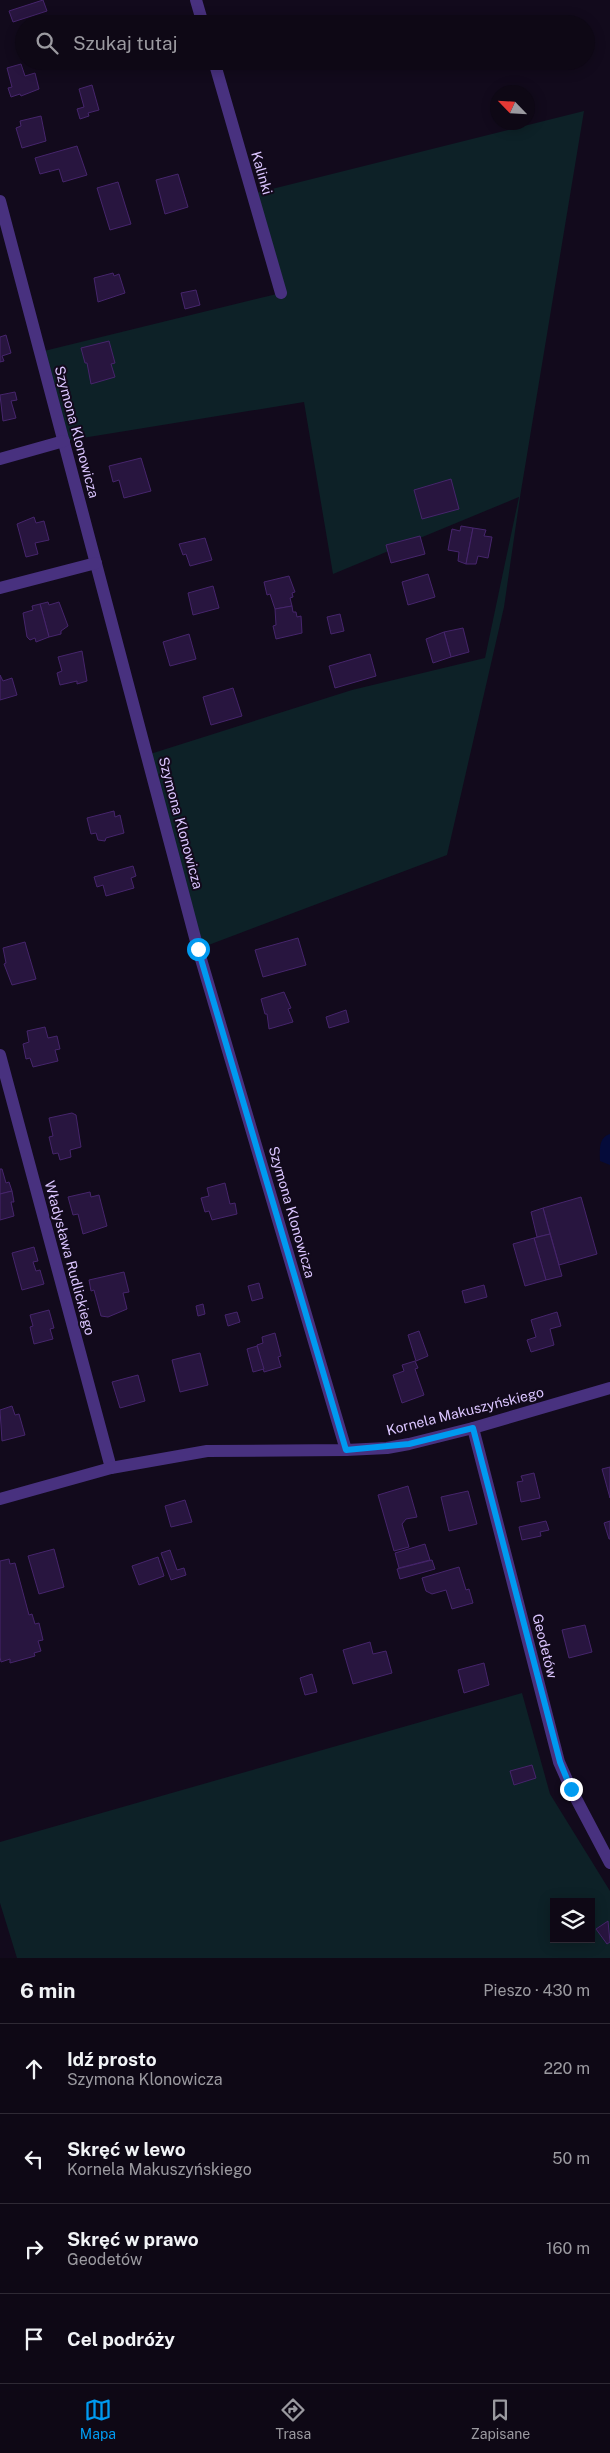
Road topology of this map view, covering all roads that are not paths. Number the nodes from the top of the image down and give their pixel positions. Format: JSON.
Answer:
{"nodes":[{"id":1,"x":196,"y":0,"type":"edge"},
{"id":2,"x":200,"y":15,"type":"edge"},
{"id":3,"x":217,"y":70,"type":"edge"},
{"id":4,"x":0,"y":200,"type":"edge"},
{"id":5,"x":281,"y":293,"type":"dead end"},
{"id":6,"x":64,"y":441,"type":"junction"},
{"id":7,"x":0,"y":459,"type":"edge"},
{"id":8,"x":96,"y":562,"type":"junction"},
{"id":9,"x":0,"y":588,"type":"edge"},
{"id":10,"x":0,"y":1055,"type":"edge"},
{"id":11,"x":610,"y":1388,"type":"edge"},
{"id":12,"x":473,"y":1428,"type":"junction"},
{"id":13,"x":346,"y":1450,"type":"junction"},
{"id":14,"x":111,"y":1468,"type":"junction"},
{"id":15,"x":0,"y":1499,"type":"edge"},
{"id":16,"x":610,"y":1863,"type":"edge"}],
"edges":[{"from":1,"to":2,"type":"street"},
{"from":3,"to":5,"type":"street","name":"Kalinki"},
{"from":4,"to":6,"type":"street","name":"Szymona Klonowicza"},
{"from":6,"to":7,"type":"street"},
{"from":6,"to":8,"type":"street","name":"Szymona Klonowicza"},
{"from":8,"to":9,"type":"street"},
{"from":8,"to":13,"type":"street","name":"Szymona Klonowicza"},
{"from":10,"to":14,"type":"street","name":"Władysława Rudlickiego"},
{"from":11,"to":12,"type":"street","name":"Kornela Makuszyńskiego"},
{"from":12,"to":13,"type":"street","name":"Kornela Makuszyńskiego"},
{"from":12,"to":16,"type":"street","name":"Geodetów"},
{"from":13,"to":14,"type":"street","name":"Kornela Makuszyńskiego"},
{"from":14,"to":15,"type":"street","name":"Kornela Makuszyńskiego"}]}
